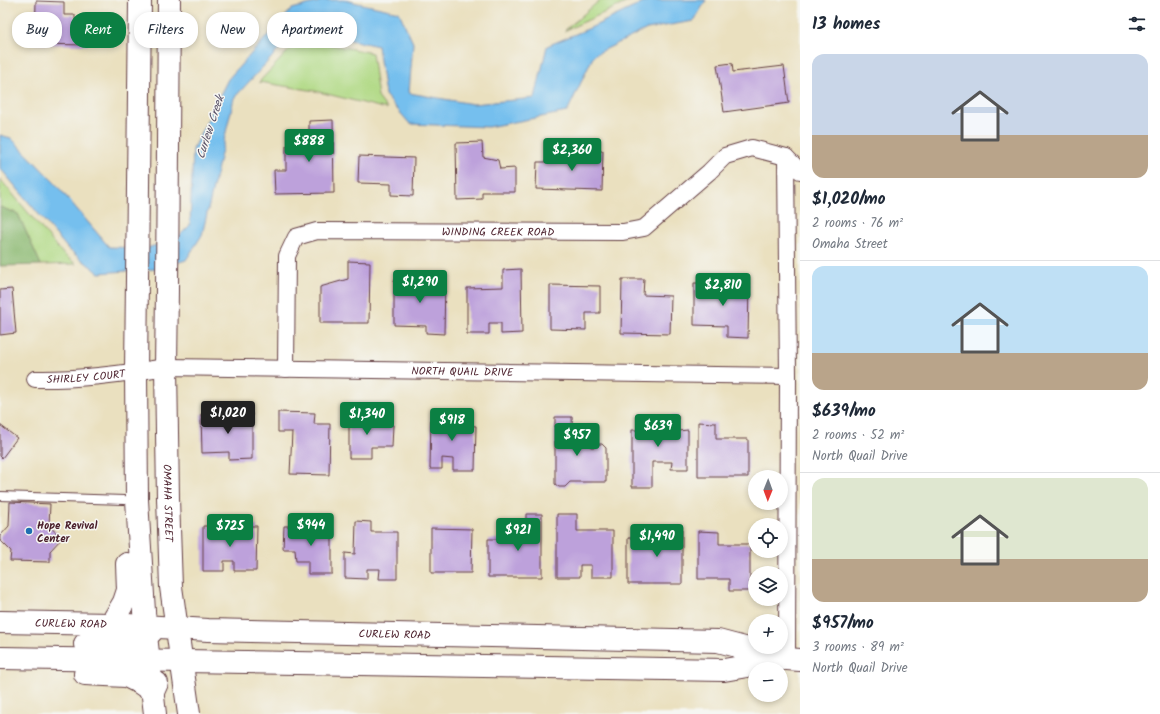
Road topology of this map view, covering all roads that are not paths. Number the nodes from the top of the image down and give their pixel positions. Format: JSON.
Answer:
{"nodes":[{"id":1,"x":140,"y":0,"type":"edge"},
{"id":2,"x":169,"y":0,"type":"edge"},
{"id":3,"x":786,"y":157,"type":"junction"},
{"id":4,"x":800,"y":171,"type":"edge"},
{"id":5,"x":166,"y":368,"type":"junction"},
{"id":6,"x":286,"y":369,"type":"junction"},
{"id":7,"x":136,"y":372,"type":"junction"},
{"id":8,"x":788,"y":376,"type":"junction"},
{"id":9,"x":35,"y":379,"type":"dead end"},
{"id":10,"x":137,"y":427,"type":"junction"},
{"id":11,"x":0,"y":496,"type":"edge"},
{"id":12,"x":124,"y":500,"type":"junction"},
{"id":13,"x":0,"y":622,"type":"edge"},
{"id":14,"x":111,"y":624,"type":"junction"},
{"id":15,"x":0,"y":643,"type":"edge"},
{"id":16,"x":166,"y":644,"type":"junction"},
{"id":17,"x":0,"y":658,"type":"edge"},
{"id":18,"x":793,"y":659,"type":"edge"},
{"id":19,"x":0,"y":673,"type":"edge"},
{"id":20,"x":153,"y":692,"type":"junction"},
{"id":21,"x":155,"y":714,"type":"edge"},
{"id":22,"x":174,"y":714,"type":"edge"},
{"id":23,"x":189,"y":714,"type":"edge"}],
"edges":[{"from":1,"to":7,"type":"main road","name":"OMAHA STREET"},
{"from":2,"to":5,"type":"main road","name":"OMAHA STREET"},
{"from":3,"to":4,"type":"street"},
{"from":3,"to":6,"type":"street","name":"WINDING CREEK ROAD"},
{"from":3,"to":8,"type":"street"},
{"from":5,"to":6,"type":"street","name":"NORTH QUAIL DRIVE"},
{"from":5,"to":7,"type":"street","name":"NORTH QUAIL DRIVE"},
{"from":5,"to":16,"type":"main road","name":"OMAHA STREET"},
{"from":6,"to":8,"type":"street","name":"NORTH QUAIL DRIVE"},
{"from":7,"to":9,"type":"street","name":"SHIRLEY COURT"},
{"from":7,"to":10,"type":"main road","name":"OMAHA STREET"},
{"from":8,"to":18,"type":"street"},
{"from":10,"to":12,"type":"main road"},
{"from":10,"to":16,"type":"main road","name":"OMAHA STREET"},
{"from":11,"to":12,"type":"lane"},
{"from":12,"to":14,"type":"main road"},
{"from":13,"to":14,"type":"main road","name":"CURLEW ROAD"},
{"from":14,"to":16,"type":"main road","name":"CURLEW ROAD"},
{"from":15,"to":16,"type":"main road"},
{"from":16,"to":17,"type":"main road","name":"CURLEW ROAD"},
{"from":16,"to":18,"type":"main road","name":"CURLEW ROAD"},
{"from":16,"to":18,"type":"main road","name":"CURLEW ROAD"},
{"from":16,"to":20,"type":"main road","name":"OMAHA STREET"},
{"from":16,"to":22,"type":"main road"},
{"from":16,"to":23,"type":"main road","name":"OMAHA STREET"},
{"from":19,"to":20,"type":"main road"},
{"from":20,"to":21,"type":"main road","name":"OMAHA STREET"}]}
